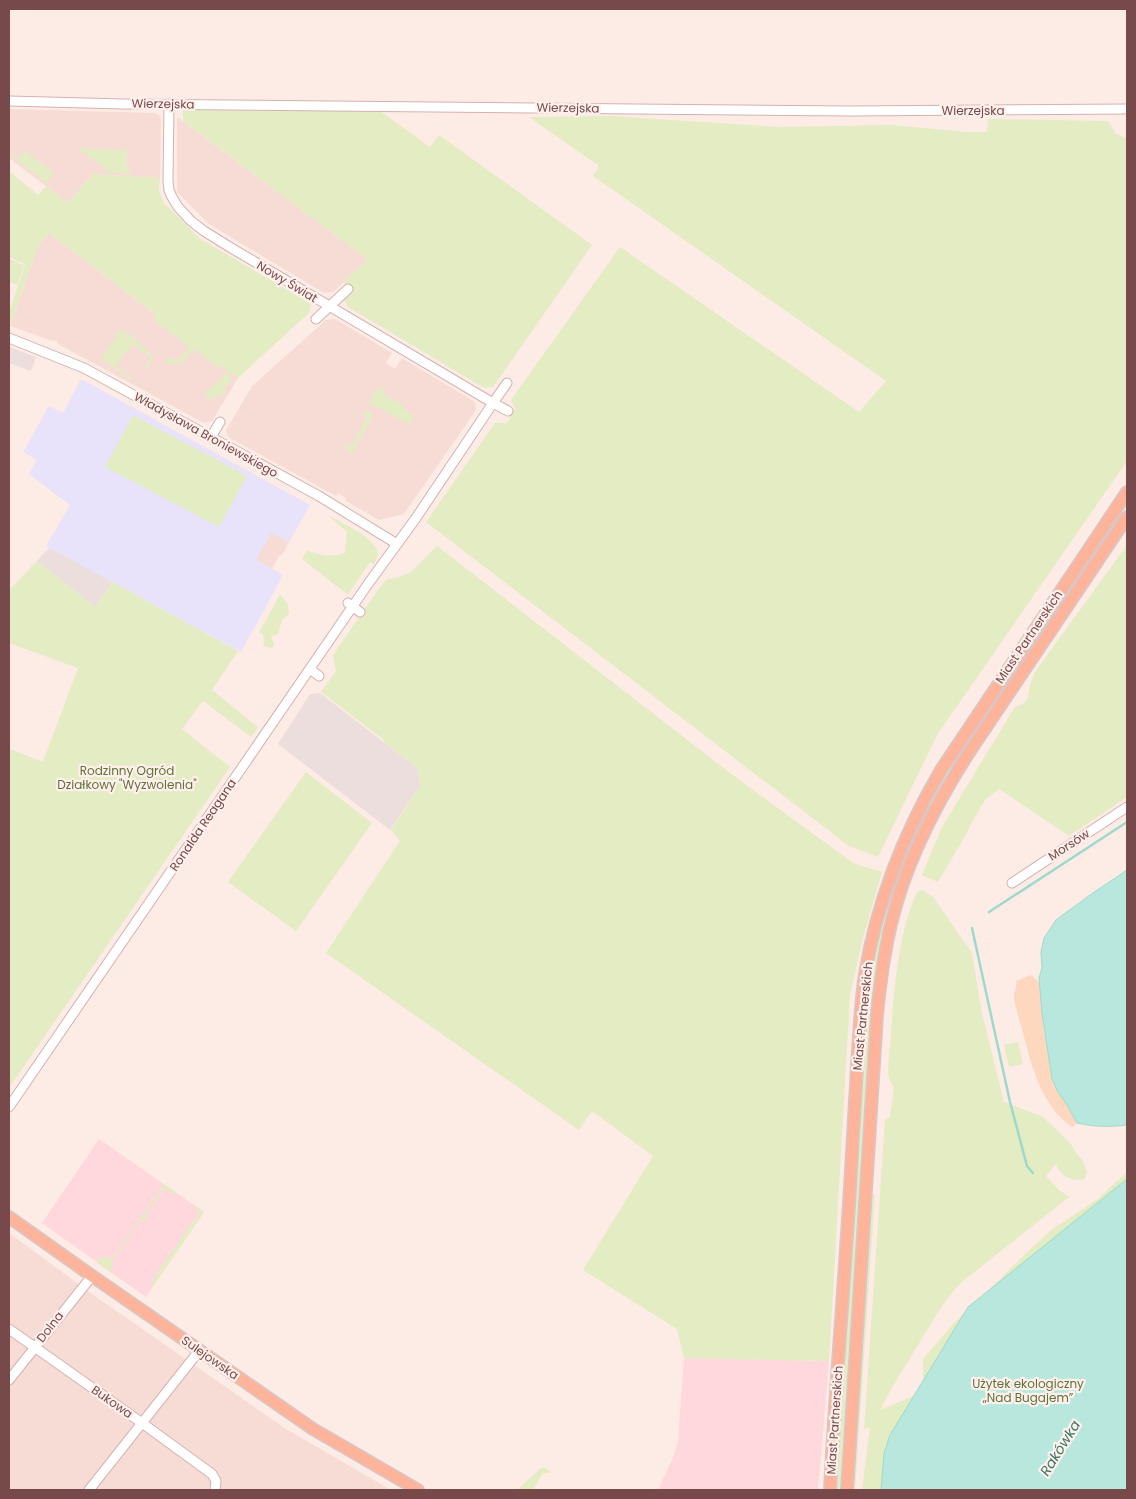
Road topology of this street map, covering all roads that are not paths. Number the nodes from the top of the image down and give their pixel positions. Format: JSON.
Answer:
{"nodes":[{"id":1,"x":9,"y":101,"type":"edge"},
{"id":2,"x":169,"y":104,"type":"junction"},
{"id":3,"x":1127,"y":109,"type":"edge"},
{"id":4,"x":348,"y":289,"type":"dead end"},
{"id":5,"x":329,"y":307,"type":"junction"},
{"id":6,"x":316,"y":319,"type":"dead end"},
{"id":7,"x":9,"y":338,"type":"edge"},
{"id":8,"x":507,"y":383,"type":"dead end"},
{"id":9,"x":494,"y":403,"type":"junction"},
{"id":10,"x":508,"y":411,"type":"dead end"},
{"id":11,"x":220,"y":422,"type":"dead end"},
{"id":12,"x":211,"y":437,"type":"junction"},
{"id":13,"x":1127,"y":492,"type":"edge"},
{"id":14,"x":1127,"y":517,"type":"edge"},
{"id":15,"x":397,"y":544,"type":"junction"},
{"id":16,"x":310,"y":669,"type":"junction"},
{"id":17,"x":319,"y":676,"type":"dead end"},
{"id":18,"x":1127,"y":807,"type":"edge"},
{"id":19,"x":1012,"y":883,"type":"dead end"},
{"id":20,"x":9,"y":1107,"type":"edge"},
{"id":21,"x":9,"y":1217,"type":"edge"},
{"id":22,"x":92,"y":1276,"type":"junction"},
{"id":23,"x":9,"y":1329,"type":"edge"},
{"id":24,"x":34,"y":1348,"type":"junction"},
{"id":25,"x":199,"y":1350,"type":"junction"},
{"id":26,"x":9,"y":1380,"type":"edge"},
{"id":27,"x":142,"y":1423,"type":"junction"},
{"id":28,"x":89,"y":1490,"type":"edge"},
{"id":29,"x":216,"y":1490,"type":"edge"},
{"id":30,"x":418,"y":1490,"type":"edge"},
{"id":31,"x":830,"y":1490,"type":"edge"},
{"id":32,"x":847,"y":1490,"type":"edge"}],
"edges":[{"from":1,"to":2,"type":"street","name":"Wierzejska"},
{"from":2,"to":3,"type":"street","name":"Wierzejska"},
{"from":2,"to":5,"type":"street","name":"Nowy Świat"},
{"from":4,"to":5,"type":"street"},
{"from":5,"to":6,"type":"street"},
{"from":5,"to":9,"type":"street","name":"Nowy Świat"},
{"from":7,"to":12,"type":"street","name":"Władysława Broniewskiego"},
{"from":8,"to":9,"type":"street"},
{"from":9,"to":10,"type":"street","name":"Nowy Świat"},
{"from":9,"to":15,"type":"street"},
{"from":11,"to":12,"type":"street"},
{"from":12,"to":15,"type":"street","name":"Władysława Broniewskiego"},
{"from":13,"to":31,"type":"main road","name":"Miast Partnerskich"},
{"from":14,"to":32,"type":"main road","name":"Miast Partnerskich"},
{"from":15,"to":16,"type":"street","name":"Ronalda Reagana"},
{"from":16,"to":17,"type":"street"},
{"from":16,"to":20,"type":"street","name":"Ronalda Reagana"},
{"from":18,"to":19,"type":"street","name":"Morsów"},
{"from":21,"to":22,"type":"main road","name":"Sulejowska"},
{"from":22,"to":24,"type":"street","name":"Dolna"},
{"from":22,"to":25,"type":"main road","name":"Sulejowska"},
{"from":23,"to":24,"type":"street","name":"Bukowa"},
{"from":24,"to":26,"type":"street","name":"Dolna"},
{"from":24,"to":27,"type":"street","name":"Bukowa"},
{"from":25,"to":27,"type":"street"},
{"from":25,"to":30,"type":"main road","name":"Sulejowska"},
{"from":27,"to":28,"type":"street"},
{"from":27,"to":29,"type":"street","name":"Bukowa"}]}
